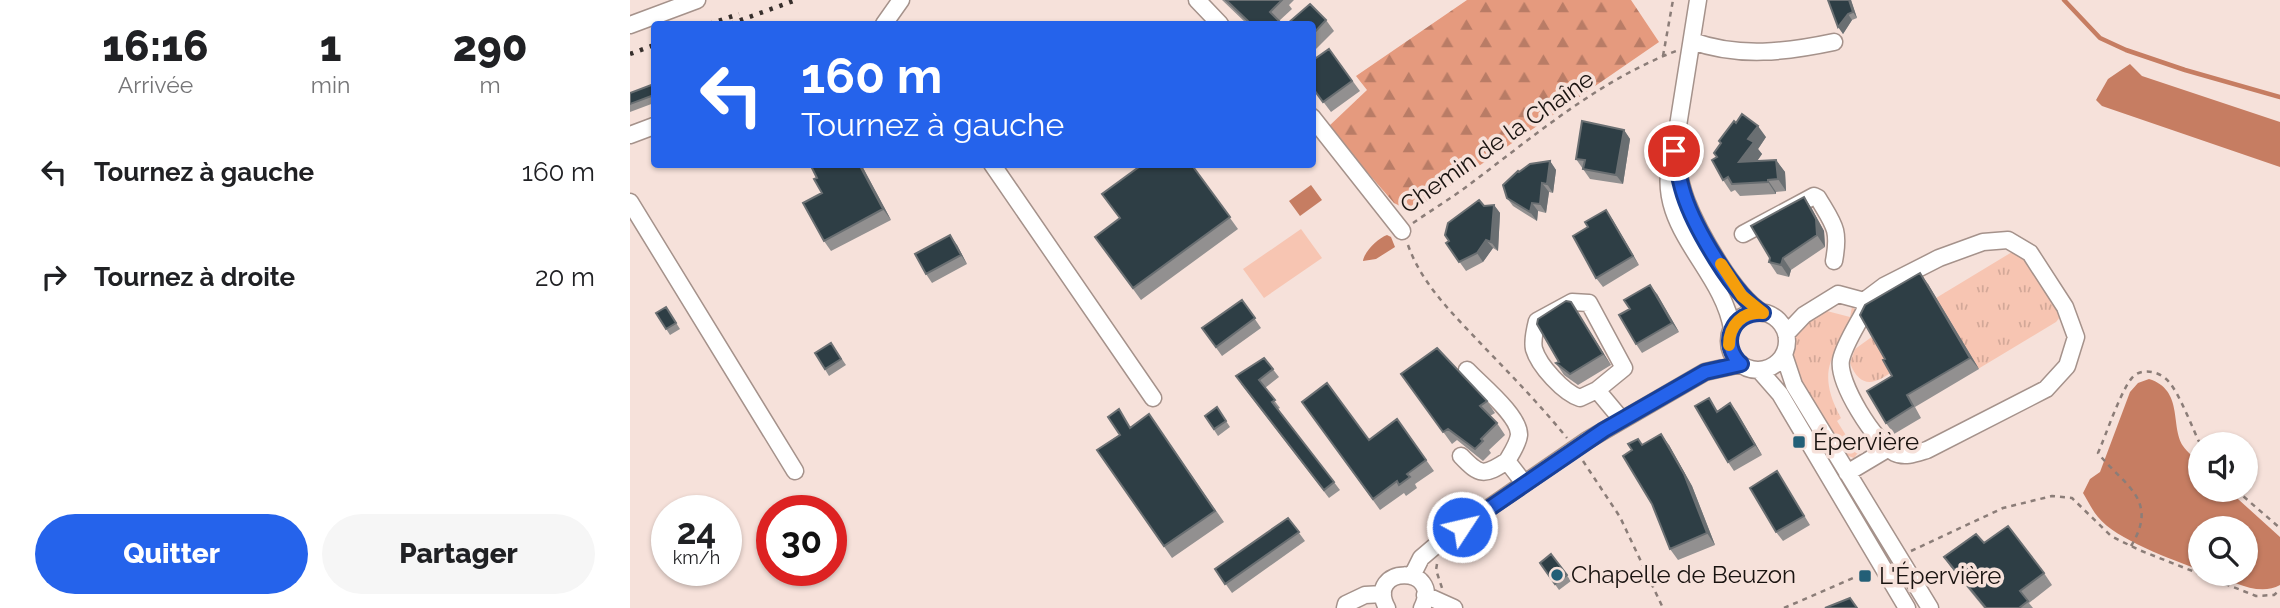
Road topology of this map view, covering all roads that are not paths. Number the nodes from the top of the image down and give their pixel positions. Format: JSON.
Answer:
{"nodes":[{"id":1,"x":697,"y":0,"type":"edge"},
{"id":2,"x":1197,"y":0,"type":"edge"},
{"id":3,"x":1698,"y":0,"type":"edge"},
{"id":4,"x":1217,"y":21,"type":"edge"},
{"id":5,"x":630,"y":25,"type":"edge"},
{"id":6,"x":1834,"y":42,"type":"dead end"},
{"id":7,"x":1691,"y":45,"type":"junction"},
{"id":8,"x":1316,"y":122,"type":"edge"},
{"id":9,"x":651,"y":127,"type":"edge"},
{"id":10,"x":630,"y":135,"type":"edge"},
{"id":11,"x":1674,"y":151,"type":"junction"},
{"id":12,"x":995,"y":168,"type":"edge"},
{"id":13,"x":630,"y":201,"type":"edge"},
{"id":14,"x":1402,"y":231,"type":"road end"},
{"id":15,"x":1743,"y":234,"type":"dead end"},
{"id":16,"x":1834,"y":261,"type":"dead end"},
{"id":17,"x":1864,"y":301,"type":"junction"},
{"id":18,"x":1769,"y":315,"type":"junction"},
{"id":19,"x":1804,"y":315,"type":"junction"},
{"id":20,"x":1786,"y":334,"type":"junction"},
{"id":21,"x":1730,"y":336,"type":"junction"},
{"id":22,"x":1784,"y":355,"type":"junction"},
{"id":23,"x":1741,"y":364,"type":"junction"},
{"id":24,"x":1466,"y":370,"type":"dead end"},
{"id":25,"x":1759,"y":370,"type":"junction"},
{"id":26,"x":1705,"y":372,"type":"junction"},
{"id":27,"x":1597,"y":390,"type":"junction"},
{"id":28,"x":1153,"y":398,"type":"dead end"},
{"id":29,"x":1622,"y":420,"type":"junction"},
{"id":30,"x":1889,"y":448,"type":"junction"},
{"id":31,"x":1461,"y":456,"type":"dead end"},
{"id":32,"x":1507,"y":461,"type":"junction"},
{"id":33,"x":795,"y":471,"type":"dead end"},
{"id":34,"x":1847,"y":473,"type":"junction"},
{"id":35,"x":1524,"y":483,"type":"junction"},
{"id":36,"x":1412,"y":576,"type":"junction"},
{"id":37,"x":1385,"y":601,"type":"edge"},
{"id":38,"x":1424,"y":601,"type":"edge"},
{"id":39,"x":1448,"y":605,"type":"edge"},
{"id":40,"x":1345,"y":608,"type":"edge"},
{"id":41,"x":1907,"y":608,"type":"edge"},
{"id":42,"x":1930,"y":608,"type":"edge"}],
"edges":[{"from":1,"to":5,"type":"street"},
{"from":2,"to":4,"type":"street"},
{"from":3,"to":7,"type":"street"},
{"from":6,"to":7,"type":"street"},
{"from":7,"to":11,"type":"street"},
{"from":8,"to":14,"type":"street"},
{"from":9,"to":10,"type":"street"},
{"from":11,"to":18,"type":"street"},
{"from":11,"to":21,"type":"street"},
{"from":12,"to":28,"type":"street"},
{"from":13,"to":33,"type":"street"},
{"from":15,"to":16,"type":"street"},
{"from":17,"to":19,"type":"street"},
{"from":17,"to":30,"type":"street"},
{"from":17,"to":30,"type":"street"},
{"from":18,"to":19,"type":"street"},
{"from":18,"to":20,"type":"street"},
{"from":18,"to":21,"type":"street"},
{"from":19,"to":20,"type":"street"},
{"from":20,"to":22,"type":"street"},
{"from":21,"to":23,"type":"street"},
{"from":21,"to":26,"type":"street"},
{"from":22,"to":25,"type":"street"},
{"from":22,"to":34,"type":"street"},
{"from":23,"to":25,"type":"street"},
{"from":23,"to":26,"type":"street"},
{"from":24,"to":32,"type":"street"},
{"from":25,"to":41,"type":"street"},
{"from":26,"to":29,"type":"street"},
{"from":27,"to":27,"type":"street"},
{"from":27,"to":29,"type":"street"},
{"from":29,"to":35,"type":"street"},
{"from":30,"to":34,"type":"street"},
{"from":31,"to":32,"type":"street"},
{"from":32,"to":35,"type":"street"},
{"from":34,"to":42,"type":"street"},
{"from":35,"to":36,"type":"street"},
{"from":36,"to":37,"type":"street"},
{"from":36,"to":38,"type":"street"},
{"from":37,"to":40,"type":"street"},
{"from":38,"to":39,"type":"street"}]}
